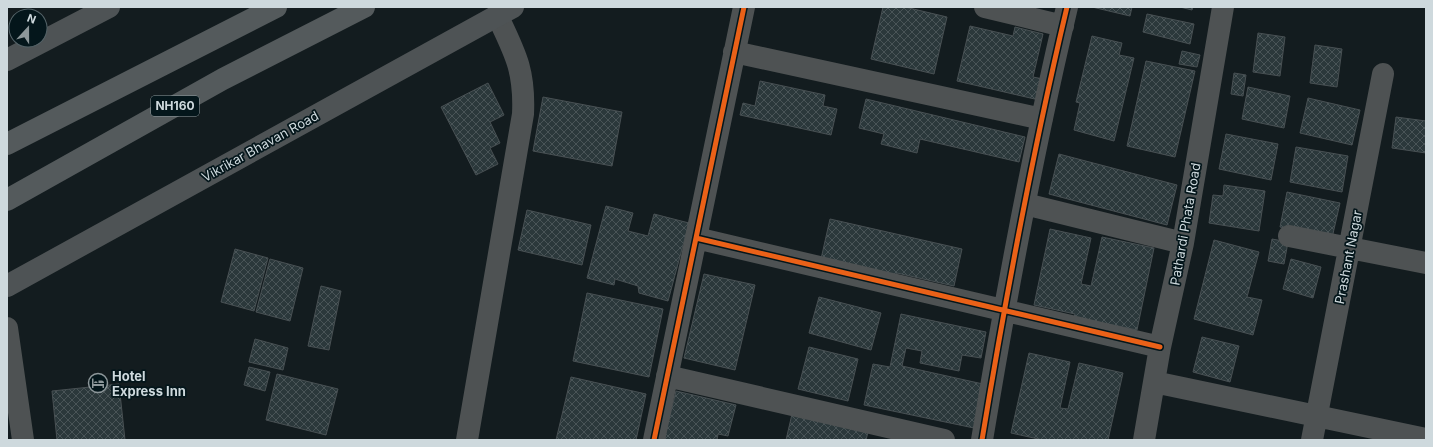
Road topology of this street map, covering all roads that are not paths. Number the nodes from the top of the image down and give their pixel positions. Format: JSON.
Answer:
{"nodes":[{"id":1,"x":109,"y":7,"type":"edge"},
{"id":2,"x":276,"y":7,"type":"edge"},
{"id":3,"x":364,"y":7,"type":"edge"},
{"id":4,"x":744,"y":7,"type":"edge"},
{"id":5,"x":986,"y":7,"type":"edge"},
{"id":6,"x":1222,"y":7,"type":"edge"},
{"id":7,"x":505,"y":11,"type":"edge"},
{"id":8,"x":1065,"y":16,"type":"edge"},
{"id":9,"x":734,"y":52,"type":"junction"},
{"id":10,"x":7,"y":60,"type":"edge"},
{"id":11,"x":1383,"y":74,"type":"dead end"},
{"id":12,"x":1042,"y":120,"type":"junction"},
{"id":13,"x":7,"y":144,"type":"edge"},
{"id":14,"x":7,"y":200,"type":"edge"},
{"id":15,"x":1025,"y":204,"type":"junction"},
{"id":16,"x":1289,"y":236,"type":"dead end"},
{"id":17,"x":696,"y":238,"type":"junction"},
{"id":18,"x":1183,"y":243,"type":"junction"},
{"id":19,"x":1350,"y":248,"type":"junction"},
{"id":20,"x":1426,"y":263,"type":"edge"},
{"id":21,"x":7,"y":286,"type":"edge"},
{"id":22,"x":1004,"y":310,"type":"junction"},
{"id":23,"x":7,"y":328,"type":"edge"},
{"id":24,"x":1160,"y":347,"type":"junction"},
{"id":25,"x":667,"y":376,"type":"junction"},
{"id":26,"x":1154,"y":382,"type":"junction"},
{"id":27,"x":1317,"y":416,"type":"junction"},
{"id":28,"x":1426,"y":439,"type":"edge"},
{"id":29,"x":23,"y":440,"type":"edge"},
{"id":30,"x":467,"y":440,"type":"edge"},
{"id":31,"x":654,"y":440,"type":"edge"},
{"id":32,"x":944,"y":440,"type":"edge"},
{"id":33,"x":982,"y":440,"type":"edge"},
{"id":34,"x":1144,"y":440,"type":"edge"},
{"id":35,"x":1312,"y":440,"type":"edge"}],
"edges":[{"from":1,"to":10,"type":"main road"},
{"from":2,"to":13,"type":"highway"},
{"from":3,"to":14,"type":"highway","number":"NH160"},
{"from":4,"to":9,"type":"street"},
{"from":5,"to":8,"type":"street"},
{"from":6,"to":18,"type":"street","name":"Pathardi Phata Road"},
{"from":7,"to":21,"type":"main road","name":"Vikrikar Bhavan Road"},
{"from":7,"to":30,"type":"street"},
{"from":8,"to":12,"type":"street"},
{"from":9,"to":12,"type":"street"},
{"from":9,"to":17,"type":"street"},
{"from":11,"to":19,"type":"street","name":"Prashant Nagar"},
{"from":12,"to":15,"type":"street"},
{"from":15,"to":18,"type":"street"},
{"from":15,"to":22,"type":"street"},
{"from":16,"to":19,"type":"street"},
{"from":17,"to":22,"type":"street"},
{"from":17,"to":25,"type":"street"},
{"from":18,"to":24,"type":"street","name":"Pathardi Phata Road"},
{"from":19,"to":20,"type":"street"},
{"from":19,"to":27,"type":"street","name":"Prashant Nagar"},
{"from":22,"to":24,"type":"street"},
{"from":22,"to":33,"type":"street"},
{"from":23,"to":29,"type":"street"},
{"from":24,"to":26,"type":"street","name":"Pathardi Phata Road"},
{"from":25,"to":31,"type":"street"},
{"from":25,"to":32,"type":"street"},
{"from":26,"to":27,"type":"street"},
{"from":26,"to":34,"type":"street","name":"Pathardi Phata Road"},
{"from":27,"to":28,"type":"street"},
{"from":27,"to":35,"type":"street","name":"Prashant Nagar"}]}
